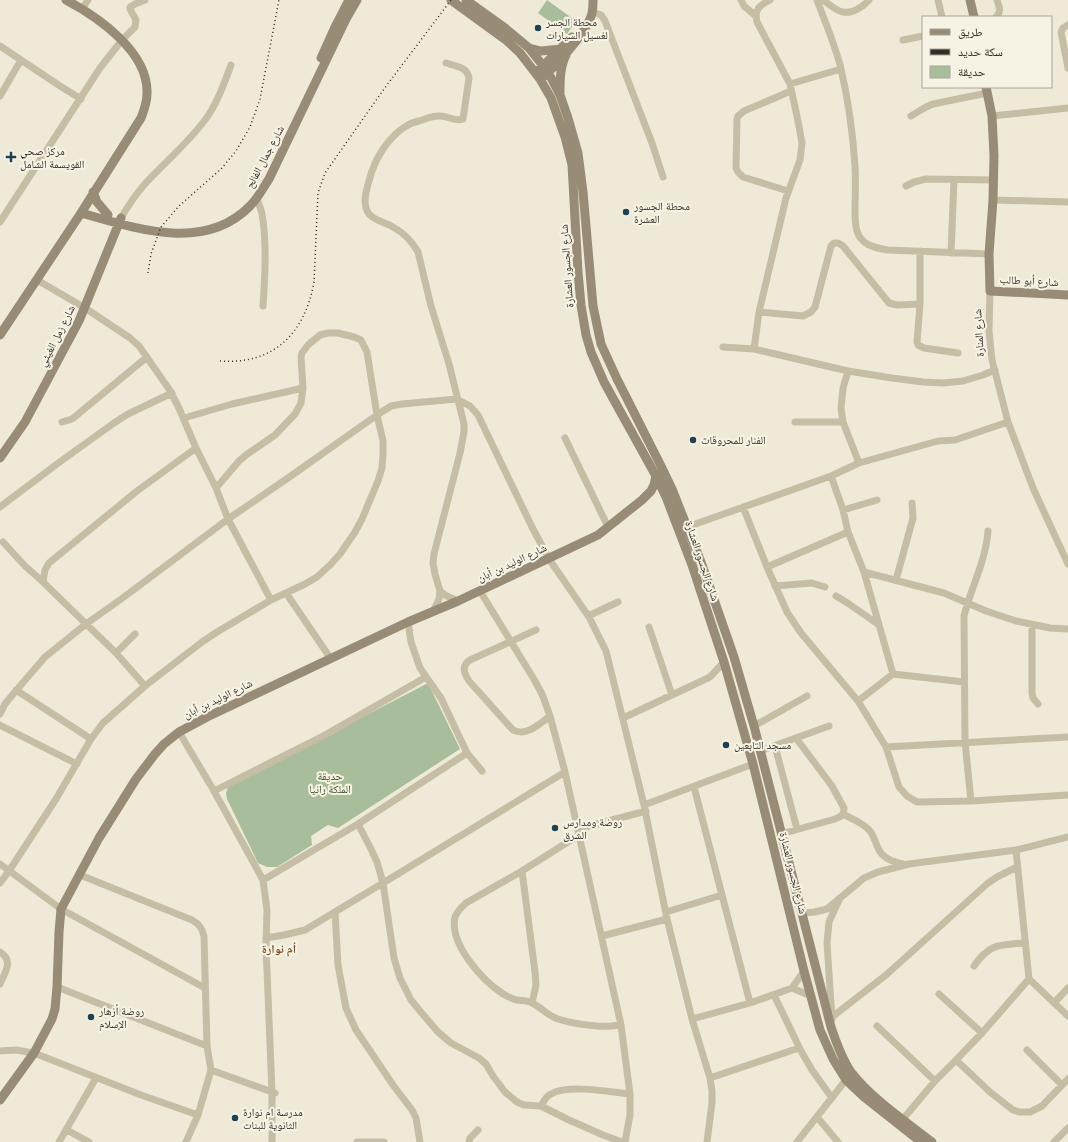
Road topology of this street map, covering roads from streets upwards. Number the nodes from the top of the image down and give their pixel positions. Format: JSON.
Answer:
{"nodes":[{"id":1,"x":66,"y":0,"type":"edge"},
{"id":2,"x":88,"y":0,"type":"edge"},
{"id":3,"x":145,"y":0,"type":"edge"},
{"id":4,"x":349,"y":0,"type":"edge"},
{"id":5,"x":357,"y":0,"type":"edge"},
{"id":6,"x":451,"y":0,"type":"edge"},
{"id":7,"x":466,"y":0,"type":"edge"},
{"id":8,"x":592,"y":0,"type":"edge"},
{"id":9,"x":741,"y":0,"type":"edge"},
{"id":10,"x":770,"y":0,"type":"edge"},
{"id":11,"x":817,"y":0,"type":"edge"},
{"id":12,"x":823,"y":0,"type":"edge"},
{"id":13,"x":869,"y":0,"type":"edge"},
{"id":14,"x":938,"y":0,"type":"edge"},
{"id":15,"x":970,"y":0,"type":"edge"},
{"id":16,"x":997,"y":0,"type":"edge"},
{"id":17,"x":82,"y":9,"type":"junction"},
{"id":18,"x":593,"y":12,"type":"junction"},
{"id":19,"x":756,"y":16,"type":"junction"},
{"id":20,"x":942,"y":16,"type":"edge"},
{"id":21,"x":974,"y":16,"type":"edge"},
{"id":22,"x":997,"y":16,"type":"edge"},
{"id":23,"x":1068,"y":25,"type":"edge"},
{"id":24,"x":922,"y":36,"type":"edge"},
{"id":25,"x":122,"y":40,"type":"junction"},
{"id":26,"x":902,"y":40,"type":"dead end"},
{"id":27,"x":0,"y":46,"type":"edge"},
{"id":28,"x":528,"y":48,"type":"junction"},
{"id":29,"x":565,"y":50,"type":"junction"},
{"id":30,"x":21,"y":60,"type":"junction"},
{"id":31,"x":446,"y":63,"type":"dead end"},
{"id":32,"x":231,"y":65,"type":"dead end"},
{"id":33,"x":1068,"y":68,"type":"edge"},
{"id":34,"x":546,"y":69,"type":"junction"},
{"id":35,"x":841,"y":69,"type":"junction"},
{"id":36,"x":537,"y":76,"type":"junction"},
{"id":37,"x":790,"y":87,"type":"junction"},
{"id":38,"x":987,"y":90,"type":"edge"},
{"id":39,"x":560,"y":95,"type":"junction"},
{"id":40,"x":0,"y":96,"type":"edge"},
{"id":41,"x":81,"y":99,"type":"junction"},
{"id":42,"x":1068,"y":108,"type":"edge"},
{"id":43,"x":911,"y":116,"type":"dead end"},
{"id":44,"x":992,"y":116,"type":"junction"},
{"id":45,"x":663,"y":177,"type":"dead end"},
{"id":46,"x":954,"y":180,"type":"junction"},
{"id":47,"x":993,"y":180,"type":"junction"},
{"id":48,"x":906,"y":186,"type":"dead end"},
{"id":49,"x":788,"y":191,"type":"junction"},
{"id":50,"x":93,"y":192,"type":"junction"},
{"id":51,"x":257,"y":199,"type":"junction"},
{"id":52,"x":993,"y":200,"type":"junction"},
{"id":53,"x":1068,"y":202,"type":"edge"},
{"id":54,"x":82,"y":210,"type":"junction"},
{"id":55,"x":108,"y":215,"type":"junction"},
{"id":56,"x":1,"y":218,"type":"edge"},
{"id":57,"x":120,"y":220,"type":"junction"},
{"id":58,"x":920,"y":251,"type":"junction"},
{"id":59,"x":951,"y":253,"type":"junction"},
{"id":60,"x":989,"y":254,"type":"junction"},
{"id":61,"x":37,"y":280,"type":"junction"},
{"id":62,"x":990,"y":291,"type":"junction"},
{"id":63,"x":1068,"y":295,"type":"edge"},
{"id":64,"x":920,"y":304,"type":"junction"},
{"id":65,"x":263,"y":306,"type":"dead end"},
{"id":66,"x":85,"y":308,"type":"junction"},
{"id":67,"x":759,"y":312,"type":"junction"},
{"id":68,"x":0,"y":335,"type":"edge"},
{"id":69,"x":723,"y":347,"type":"dead end"},
{"id":70,"x":754,"y":349,"type":"junction"},
{"id":71,"x":958,"y":353,"type":"dead end"},
{"id":72,"x":147,"y":357,"type":"junction"},
{"id":73,"x":995,"y":370,"type":"junction"},
{"id":74,"x":848,"y":371,"type":"junction"},
{"id":75,"x":303,"y":388,"type":"junction"},
{"id":76,"x":172,"y":393,"type":"junction"},
{"id":77,"x":457,"y":400,"type":"junction"},
{"id":78,"x":377,"y":415,"type":"junction"},
{"id":79,"x":184,"y":418,"type":"junction"},
{"id":80,"x":62,"y":422,"type":"dead end"},
{"id":81,"x":795,"y":422,"type":"dead end"},
{"id":82,"x":843,"y":422,"type":"junction"},
{"id":83,"x":1008,"y":422,"type":"junction"},
{"id":84,"x":565,"y":438,"type":"dead end"},
{"id":85,"x":196,"y":448,"type":"junction"},
{"id":86,"x":0,"y":458,"type":"edge"},
{"id":87,"x":859,"y":463,"type":"junction"},
{"id":88,"x":656,"y":476,"type":"junction"},
{"id":89,"x":831,"y":476,"type":"junction"},
{"id":90,"x":216,"y":488,"type":"junction"},
{"id":91,"x":666,"y":498,"type":"junction"},
{"id":92,"x":642,"y":500,"type":"junction"},
{"id":93,"x":877,"y":500,"type":"dead end"},
{"id":94,"x":912,"y":503,"type":"dead end"},
{"id":95,"x":0,"y":507,"type":"edge"},
{"id":96,"x":743,"y":507,"type":"junction"},
{"id":97,"x":843,"y":510,"type":"junction"},
{"id":98,"x":228,"y":518,"type":"junction"},
{"id":99,"x":608,"y":527,"type":"junction"},
{"id":100,"x":687,"y":527,"type":"junction"},
{"id":101,"x":988,"y":531,"type":"dead end"},
{"id":102,"x":848,"y":532,"type":"junction"},
{"id":103,"x":3,"y":542,"type":"dead end"},
{"id":104,"x":549,"y":558,"type":"junction"},
{"id":105,"x":701,"y":562,"type":"junction"},
{"id":106,"x":1068,"y":564,"type":"edge"},
{"id":107,"x":692,"y":565,"type":"junction"},
{"id":108,"x":767,"y":567,"type":"junction"},
{"id":109,"x":864,"y":572,"type":"junction"},
{"id":110,"x":896,"y":580,"type":"junction"},
{"id":111,"x":43,"y":582,"type":"junction"},
{"id":112,"x":775,"y":586,"type":"junction"},
{"id":113,"x":825,"y":587,"type":"dead end"},
{"id":114,"x":440,"y":591,"type":"junction"},
{"id":115,"x":480,"y":591,"type":"junction"},
{"id":116,"x":286,"y":593,"type":"junction"},
{"id":117,"x":836,"y":596,"type":"dead end"},
{"id":118,"x":270,"y":600,"type":"junction"},
{"id":119,"x":458,"y":602,"type":"junction"},
{"id":120,"x":618,"y":602,"type":"dead end"},
{"id":121,"x":967,"y":602,"type":"junction"},
{"id":122,"x":433,"y":612,"type":"junction"},
{"id":123,"x":588,"y":616,"type":"junction"},
{"id":124,"x":408,"y":622,"type":"junction"},
{"id":125,"x":86,"y":624,"type":"junction"},
{"id":126,"x":879,"y":625,"type":"junction"},
{"id":127,"x":1032,"y":625,"type":"junction"},
{"id":128,"x":649,"y":627,"type":"dead end"},
{"id":129,"x":1068,"y":629,"type":"edge"},
{"id":130,"x":536,"y":630,"type":"dead end"},
{"id":131,"x":135,"y":634,"type":"dead end"},
{"id":132,"x":511,"y":642,"type":"junction"},
{"id":133,"x":116,"y":653,"type":"junction"},
{"id":134,"x":331,"y":658,"type":"junction"},
{"id":135,"x":724,"y":662,"type":"junction"},
{"id":136,"x":893,"y":674,"type":"junction"},
{"id":137,"x":426,"y":677,"type":"junction"},
{"id":138,"x":964,"y":682,"type":"junction"},
{"id":139,"x":145,"y":686,"type":"junction"},
{"id":140,"x":16,"y":690,"type":"junction"},
{"id":141,"x":672,"y":695,"type":"junction"},
{"id":142,"x":807,"y":696,"type":"dead end"},
{"id":143,"x":858,"y":701,"type":"junction"},
{"id":144,"x":1038,"y":704,"type":"dead end"},
{"id":145,"x":0,"y":714,"type":"edge"},
{"id":146,"x":550,"y":716,"type":"junction"},
{"id":147,"x":623,"y":718,"type":"junction"},
{"id":148,"x":0,"y":725,"type":"edge"},
{"id":149,"x":754,"y":726,"type":"junction"},
{"id":150,"x":829,"y":726,"type":"dead end"},
{"id":151,"x":179,"y":732,"type":"junction"},
{"id":152,"x":1068,"y":737,"type":"edge"},
{"id":153,"x":796,"y":738,"type":"junction"},
{"id":154,"x":92,"y":739,"type":"junction"},
{"id":155,"x":965,"y":742,"type":"junction"},
{"id":156,"x":775,"y":746,"type":"junction"},
{"id":157,"x":886,"y":747,"type":"junction"},
{"id":158,"x":760,"y":751,"type":"junction"},
{"id":159,"x":467,"y":753,"type":"junction"},
{"id":160,"x":77,"y":764,"type":"junction"},
{"id":161,"x":753,"y":764,"type":"junction"},
{"id":162,"x":482,"y":771,"type":"dead end"},
{"id":163,"x":565,"y":772,"type":"junction"},
{"id":164,"x":694,"y":787,"type":"junction"},
{"id":165,"x":214,"y":791,"type":"junction"},
{"id":166,"x":1068,"y":795,"type":"edge"},
{"id":167,"x":971,"y":801,"type":"junction"},
{"id":168,"x":645,"y":808,"type":"junction"},
{"id":169,"x":844,"y":814,"type":"junction"},
{"id":170,"x":358,"y":824,"type":"junction"},
{"id":171,"x":797,"y":829,"type":"junction"},
{"id":172,"x":578,"y":832,"type":"junction"},
{"id":173,"x":781,"y":834,"type":"junction"},
{"id":174,"x":1068,"y":837,"type":"edge"},
{"id":175,"x":1016,"y":850,"type":"junction"},
{"id":176,"x":0,"y":864,"type":"edge"},
{"id":177,"x":909,"y":864,"type":"junction"},
{"id":178,"x":1018,"y":867,"type":"junction"},
{"id":179,"x":9,"y":871,"type":"junction"},
{"id":180,"x":522,"y":871,"type":"junction"},
{"id":181,"x":80,"y":875,"type":"junction"},
{"id":182,"x":263,"y":880,"type":"junction"},
{"id":183,"x":0,"y":883,"type":"edge"},
{"id":184,"x":384,"y":884,"type":"junction"},
{"id":185,"x":722,"y":894,"type":"junction"},
{"id":186,"x":840,"y":898,"type":"junction"},
{"id":187,"x":62,"y":909,"type":"junction"},
{"id":188,"x":335,"y":912,"type":"junction"},
{"id":189,"x":802,"y":913,"type":"junction"},
{"id":190,"x":666,"y":916,"type":"junction"},
{"id":191,"x":602,"y":936,"type":"junction"},
{"id":192,"x":266,"y":938,"type":"junction"},
{"id":193,"x":1025,"y":943,"type":"junction"},
{"id":194,"x":0,"y":952,"type":"edge"},
{"id":195,"x":974,"y":966,"type":"dead end"},
{"id":196,"x":804,"y":971,"type":"junction"},
{"id":197,"x":1029,"y":979,"type":"junction"},
{"id":198,"x":0,"y":984,"type":"edge"},
{"id":199,"x":57,"y":987,"type":"junction"},
{"id":200,"x":205,"y":988,"type":"junction"},
{"id":201,"x":792,"y":988,"type":"junction"},
{"id":202,"x":1068,"y":988,"type":"edge"},
{"id":203,"x":938,"y":994,"type":"dead end"},
{"id":204,"x":774,"y":995,"type":"junction"},
{"id":205,"x":811,"y":996,"type":"junction"},
{"id":206,"x":532,"y":1003,"type":"junction"},
{"id":207,"x":750,"y":1003,"type":"junction"},
{"id":208,"x":1054,"y":1003,"type":"junction"},
{"id":209,"x":1068,"y":1016,"type":"edge"},
{"id":210,"x":832,"y":1017,"type":"junction"},
{"id":211,"x":692,"y":1019,"type":"junction"},
{"id":212,"x":621,"y":1025,"type":"junction"},
{"id":213,"x":877,"y":1026,"type":"dead end"},
{"id":214,"x":831,"y":1027,"type":"junction"},
{"id":215,"x":982,"y":1033,"type":"junction"},
{"id":216,"x":207,"y":1046,"type":"junction"},
{"id":217,"x":799,"y":1048,"type":"junction"},
{"id":218,"x":1027,"y":1050,"type":"dead end"},
{"id":219,"x":0,"y":1051,"type":"edge"},
{"id":220,"x":34,"y":1054,"type":"junction"},
{"id":221,"x":956,"y":1060,"type":"junction"},
{"id":222,"x":211,"y":1070,"type":"junction"},
{"id":223,"x":852,"y":1072,"type":"junction"},
{"id":224,"x":96,"y":1078,"type":"junction"},
{"id":225,"x":710,"y":1078,"type":"junction"},
{"id":226,"x":1068,"y":1079,"type":"edge"},
{"id":227,"x":846,"y":1080,"type":"junction"},
{"id":228,"x":935,"y":1081,"type":"junction"},
{"id":229,"x":1062,"y":1085,"type":"junction"},
{"id":230,"x":274,"y":1092,"type":"junction"},
{"id":231,"x":630,"y":1094,"type":"junction"},
{"id":232,"x":832,"y":1098,"type":"junction"},
{"id":233,"x":0,"y":1100,"type":"edge"},
{"id":234,"x":542,"y":1106,"type":"junction"},
{"id":235,"x":198,"y":1115,"type":"junction"},
{"id":236,"x":817,"y":1117,"type":"junction"},
{"id":237,"x":903,"y":1119,"type":"junction"},
{"id":238,"x":1068,"y":1128,"type":"edge"},
{"id":239,"x":67,"y":1130,"type":"junction"},
{"id":240,"x":478,"y":1130,"type":"dead end"},
{"id":241,"x":59,"y":1142,"type":"edge"},
{"id":242,"x":89,"y":1142,"type":"edge"},
{"id":243,"x":186,"y":1142,"type":"edge"},
{"id":244,"x":272,"y":1142,"type":"edge"},
{"id":245,"x":277,"y":1142,"type":"edge"},
{"id":246,"x":362,"y":1142,"type":"edge"},
{"id":247,"x":384,"y":1142,"type":"edge"},
{"id":248,"x":420,"y":1142,"type":"edge"},
{"id":249,"x":469,"y":1142,"type":"edge"},
{"id":250,"x":622,"y":1142,"type":"edge"},
{"id":251,"x":625,"y":1142,"type":"edge"},
{"id":252,"x":707,"y":1142,"type":"edge"},
{"id":253,"x":797,"y":1142,"type":"edge"},
{"id":254,"x":838,"y":1142,"type":"edge"},
{"id":255,"x":921,"y":1142,"type":"edge"},
{"id":256,"x":932,"y":1142,"type":"edge"},
{"id":257,"x":1054,"y":1142,"type":"edge"}],
"edges":[{"from":1,"to":17,"type":"street"},
{"from":2,"to":17,"type":"street"},
{"from":3,"to":25,"type":"street"},
{"from":4,"to":57,"type":"street","name":"شارع جمال الفالح"},
{"from":5,"to":51,"type":"street","name":"شارع جمال الفالح"},
{"from":6,"to":36,"type":"street","name":"شارع الجسور العشارة"},
{"from":7,"to":28,"type":"street","name":"شارع الجسور العشارة"},
{"from":8,"to":18,"type":"street"},
{"from":8,"to":29,"type":"street"},
{"from":9,"to":19,"type":"street"},
{"from":10,"to":19,"type":"street"},
{"from":11,"to":35,"type":"street"},
{"from":12,"to":13,"type":"street"},
{"from":14,"to":20,"type":"street"},
{"from":15,"to":21,"type":"street"},
{"from":16,"to":22,"type":"street"},
{"from":17,"to":25,"type":"street"},
{"from":18,"to":29,"type":"street"},
{"from":18,"to":45,"type":"street"},
{"from":19,"to":37,"type":"street"},
{"from":23,"to":33,"type":"street"},
{"from":24,"to":26,"type":"street"},
{"from":25,"to":41,"type":"street"},
{"from":25,"to":50,"type":"street"},
{"from":27,"to":30,"type":"street"},
{"from":28,"to":29,"type":"street"},
{"from":28,"to":34,"type":"street","name":"شارع الجسور العشارة"},
{"from":29,"to":34,"type":"street"},
{"from":29,"to":39,"type":"street"},
{"from":30,"to":40,"type":"street"},
{"from":30,"to":41,"type":"street"},
{"from":31,"to":77,"type":"street"},
{"from":32,"to":57,"type":"street"},
{"from":34,"to":36,"type":"street"},
{"from":34,"to":39,"type":"street","name":"شارع الجسور العشارة"},
{"from":35,"to":37,"type":"street"},
{"from":35,"to":58,"type":"street"},
{"from":36,"to":88,"type":"street","name":"شارع الجسور العشارة"},
{"from":37,"to":49,"type":"street"},
{"from":37,"to":49,"type":"street"},
{"from":38,"to":43,"type":"street"},
{"from":38,"to":44,"type":"street","name":"شارع المنارة"},
{"from":39,"to":100,"type":"street","name":"شارع الجسور العشارة"},
{"from":41,"to":56,"type":"street"},
{"from":42,"to":44,"type":"street"},
{"from":44,"to":47,"type":"street","name":"شارع المنارة"},
{"from":46,"to":47,"type":"street"},
{"from":46,"to":48,"type":"street"},
{"from":46,"to":59,"type":"street"},
{"from":47,"to":52,"type":"street","name":"شارع المنارة"},
{"from":49,"to":67,"type":"street"},
{"from":50,"to":54,"type":"street"},
{"from":50,"to":55,"type":"street"},
{"from":51,"to":57,"type":"street","name":"شارع جمال الفالح"},
{"from":51,"to":65,"type":"street"},
{"from":52,"to":53,"type":"street"},
{"from":52,"to":60,"type":"street","name":"شارع المنارة"},
{"from":54,"to":55,"type":"street","name":"شارع جمال الفالح"},
{"from":54,"to":57,"type":"street","name":"شارع جمال الفالح"},
{"from":54,"to":61,"type":"street"},
{"from":55,"to":57,"type":"street","name":"شارع جمال الفالح"},
{"from":57,"to":66,"type":"street","name":"شارع زمل الغيثي"},
{"from":58,"to":59,"type":"street"},
{"from":58,"to":64,"type":"street"},
{"from":59,"to":60,"type":"street"},
{"from":60,"to":62,"type":"street","name":"شارع المنارة"},
{"from":61,"to":66,"type":"street"},
{"from":61,"to":68,"type":"street"},
{"from":62,"to":63,"type":"street","name":"شارع أبو طالب"},
{"from":62,"to":73,"type":"street","name":"شارع المنارة"},
{"from":64,"to":67,"type":"street"},
{"from":64,"to":71,"type":"street"},
{"from":66,"to":72,"type":"street"},
{"from":66,"to":86,"type":"street","name":"شارع زمل الغيثي"},
{"from":67,"to":70,"type":"street"},
{"from":69,"to":70,"type":"street"},
{"from":70,"to":74,"type":"street"},
{"from":72,"to":76,"type":"street"},
{"from":72,"to":80,"type":"street"},
{"from":73,"to":74,"type":"street"},
{"from":73,"to":83,"type":"street","name":"شارع المنارة"},
{"from":74,"to":82,"type":"street"},
{"from":75,"to":78,"type":"street"},
{"from":75,"to":79,"type":"street"},
{"from":75,"to":90,"type":"street"},
{"from":76,"to":79,"type":"street"},
{"from":76,"to":95,"type":"street"},
{"from":77,"to":78,"type":"street"},
{"from":77,"to":104,"type":"street"},
{"from":77,"to":114,"type":"street"},
{"from":78,"to":98,"type":"street"},
{"from":78,"to":116,"type":"street"},
{"from":79,"to":85,"type":"street"},
{"from":81,"to":82,"type":"street"},
{"from":82,"to":87,"type":"street"},
{"from":83,"to":87,"type":"street"},
{"from":83,"to":106,"type":"street","name":"شارع المنارة"},
{"from":84,"to":99,"type":"street"},
{"from":85,"to":90,"type":"street"},
{"from":85,"to":111,"type":"street"},
{"from":87,"to":89,"type":"street"},
{"from":88,"to":91,"type":"street","name":"شارع الجسور العشارة"},
{"from":88,"to":92,"type":"street","name":"شارع الوليد بن أبان"},
{"from":89,"to":96,"type":"street"},
{"from":89,"to":97,"type":"street"},
{"from":90,"to":98,"type":"street"},
{"from":91,"to":92,"type":"street","name":"شارع الوليد بن أبان"},
{"from":91,"to":107,"type":"street","name":"شارع الجسور العشارة"},
{"from":92,"to":99,"type":"street","name":"شارع الوليد بن أبان"},
{"from":93,"to":97,"type":"street"},
{"from":94,"to":110,"type":"street"},
{"from":96,"to":100,"type":"street"},
{"from":96,"to":108,"type":"street"},
{"from":97,"to":102,"type":"street"},
{"from":98,"to":118,"type":"street"},
{"from":98,"to":125,"type":"street"},
{"from":99,"to":104,"type":"street","name":"شارع الوليد بن أبان"},
{"from":100,"to":105,"type":"street","name":"شارع الجسور العشارة"},
{"from":101,"to":121,"type":"street"},
{"from":102,"to":108,"type":"street"},
{"from":102,"to":109,"type":"street"},
{"from":103,"to":111,"type":"street"},
{"from":104,"to":115,"type":"street","name":"شارع الوليد بن أبان"},
{"from":104,"to":123,"type":"street"},
{"from":105,"to":107,"type":"street"},
{"from":105,"to":149,"type":"street","name":"شارع الجسور العشارة"},
{"from":107,"to":135,"type":"street","name":"شارع الجسور العشارة"},
{"from":108,"to":112,"type":"street"},
{"from":109,"to":110,"type":"street"},
{"from":109,"to":126,"type":"street"},
{"from":110,"to":121,"type":"street"},
{"from":111,"to":125,"type":"street"},
{"from":112,"to":113,"type":"street"},
{"from":112,"to":143,"type":"street"},
{"from":114,"to":119,"type":"street"},
{"from":114,"to":122,"type":"street"},
{"from":115,"to":119,"type":"street","name":"شارع الوليد بن أبان"},
{"from":115,"to":132,"type":"street"},
{"from":116,"to":118,"type":"street"},
{"from":116,"to":134,"type":"street"},
{"from":117,"to":126,"type":"street"},
{"from":118,"to":139,"type":"street"},
{"from":119,"to":122,"type":"street","name":"شارع الوليد بن أبان"},
{"from":120,"to":123,"type":"street"},
{"from":121,"to":127,"type":"street"},
{"from":121,"to":138,"type":"street"},
{"from":122,"to":124,"type":"street","name":"شارع الوليد بن أبان"},
{"from":123,"to":147,"type":"street"},
{"from":124,"to":134,"type":"street","name":"شارع الوليد بن أبان"},
{"from":124,"to":137,"type":"street"},
{"from":125,"to":133,"type":"street"},
{"from":125,"to":140,"type":"street"},
{"from":126,"to":136,"type":"street"},
{"from":127,"to":129,"type":"street"},
{"from":127,"to":144,"type":"street"},
{"from":128,"to":141,"type":"street"},
{"from":130,"to":132,"type":"street"},
{"from":131,"to":133,"type":"street"},
{"from":132,"to":146,"type":"street"},
{"from":132,"to":146,"type":"street"},
{"from":133,"to":139,"type":"street"},
{"from":134,"to":151,"type":"street","name":"شارع الوليد بن أبان"},
{"from":135,"to":141,"type":"street"},
{"from":135,"to":161,"type":"street","name":"شارع الجسور العشارة"},
{"from":136,"to":138,"type":"street"},
{"from":136,"to":143,"type":"street"},
{"from":137,"to":159,"type":"street"},
{"from":137,"to":165,"type":"street"},
{"from":138,"to":155,"type":"street"},
{"from":139,"to":154,"type":"street"},
{"from":140,"to":145,"type":"street"},
{"from":140,"to":154,"type":"street"},
{"from":141,"to":147,"type":"street"},
{"from":142,"to":149,"type":"street"},
{"from":143,"to":157,"type":"street"},
{"from":146,"to":163,"type":"street"},
{"from":147,"to":168,"type":"street"},
{"from":148,"to":160,"type":"street"},
{"from":149,"to":158,"type":"street","name":"شارع الجسور العشارة"},
{"from":150,"to":153,"type":"street"},
{"from":151,"to":165,"type":"street"},
{"from":151,"to":181,"type":"street","name":"شارع الوليد بن أبان"},
{"from":152,"to":155,"type":"street"},
{"from":153,"to":156,"type":"street"},
{"from":153,"to":169,"type":"street"},
{"from":154,"to":160,"type":"street"},
{"from":155,"to":157,"type":"street"},
{"from":155,"to":167,"type":"street"},
{"from":156,"to":158,"type":"street"},
{"from":156,"to":171,"type":"street"},
{"from":157,"to":167,"type":"street"},
{"from":158,"to":173,"type":"street","name":"شارع الجسور العشارة"},
{"from":159,"to":162,"type":"street"},
{"from":159,"to":170,"type":"street"},
{"from":160,"to":179,"type":"street"},
{"from":161,"to":164,"type":"street"},
{"from":161,"to":196,"type":"street","name":"شارع الجسور العشارة"},
{"from":163,"to":172,"type":"street"},
{"from":163,"to":184,"type":"street"},
{"from":164,"to":168,"type":"street"},
{"from":164,"to":185,"type":"street"},
{"from":165,"to":182,"type":"street"},
{"from":166,"to":167,"type":"street"},
{"from":168,"to":172,"type":"street"},
{"from":168,"to":190,"type":"street"},
{"from":169,"to":171,"type":"street"},
{"from":169,"to":177,"type":"street"},
{"from":170,"to":182,"type":"street"},
{"from":170,"to":184,"type":"street"},
{"from":171,"to":173,"type":"street"},
{"from":172,"to":180,"type":"street"},
{"from":172,"to":191,"type":"street"},
{"from":173,"to":189,"type":"street","name":"شارع الجسور العشارة"},
{"from":174,"to":175,"type":"street"},
{"from":175,"to":177,"type":"street"},
{"from":175,"to":178,"type":"street"},
{"from":176,"to":179,"type":"street"},
{"from":177,"to":186,"type":"street"},
{"from":178,"to":193,"type":"street"},
{"from":178,"to":210,"type":"street"},
{"from":179,"to":183,"type":"street"},
{"from":179,"to":187,"type":"street"},
{"from":180,"to":206,"type":"street"},
{"from":180,"to":206,"type":"street"},
{"from":181,"to":187,"type":"street","name":"شارع الوليد بن أبان"},
{"from":181,"to":200,"type":"street"},
{"from":182,"to":192,"type":"street"},
{"from":184,"to":188,"type":"street"},
{"from":184,"to":234,"type":"street"},
{"from":185,"to":190,"type":"street"},
{"from":185,"to":207,"type":"street"},
{"from":186,"to":189,"type":"street"},
{"from":186,"to":210,"type":"street"},
{"from":187,"to":199,"type":"street","name":"شارع الوليد بن أبان"},
{"from":187,"to":200,"type":"street"},
{"from":188,"to":192,"type":"street"},
{"from":188,"to":248,"type":"street"},
{"from":189,"to":214,"type":"street","name":"شارع الجسور العشارة"},
{"from":190,"to":191,"type":"street"},
{"from":190,"to":211,"type":"street"},
{"from":191,"to":212,"type":"street"},
{"from":192,"to":230,"type":"street"},
{"from":193,"to":195,"type":"street"},
{"from":193,"to":197,"type":"street"},
{"from":194,"to":198,"type":"street"},
{"from":196,"to":201,"type":"street"},
{"from":196,"to":205,"type":"street","name":"شارع الجسور العشارة"},
{"from":197,"to":208,"type":"street"},
{"from":197,"to":215,"type":"street"},
{"from":199,"to":216,"type":"street"},
{"from":199,"to":220,"type":"street","name":"شارع الوليد بن أبان"},
{"from":200,"to":216,"type":"street"},
{"from":201,"to":204,"type":"street"},
{"from":201,"to":205,"type":"street"},
{"from":202,"to":208,"type":"street"},
{"from":203,"to":215,"type":"street"},
{"from":204,"to":207,"type":"street"},
{"from":204,"to":217,"type":"street"},
{"from":205,"to":227,"type":"street","name":"شارع الجسور العشارة"},
{"from":206,"to":212,"type":"street"},
{"from":207,"to":211,"type":"street"},
{"from":208,"to":209,"type":"street"},
{"from":210,"to":214,"type":"street"},
{"from":211,"to":225,"type":"street"},
{"from":212,"to":231,"type":"street"},
{"from":213,"to":228,"type":"street"},
{"from":214,"to":223,"type":"street","name":"شارع الجسور العشارة"},
{"from":215,"to":221,"type":"street"},
{"from":216,"to":222,"type":"street"},
{"from":217,"to":225,"type":"street"},
{"from":217,"to":232,"type":"street"},
{"from":218,"to":229,"type":"street"},
{"from":219,"to":220,"type":"street"},
{"from":220,"to":224,"type":"street"},
{"from":220,"to":233,"type":"street","name":"شارع الوليد بن أبان"},
{"from":221,"to":228,"type":"street"},
{"from":221,"to":229,"type":"street"},
{"from":222,"to":230,"type":"street"},
{"from":222,"to":235,"type":"street"},
{"from":223,"to":227,"type":"street"},
{"from":223,"to":237,"type":"street","name":"شارع الجسور العشارة"},
{"from":224,"to":235,"type":"street"},
{"from":224,"to":239,"type":"street"},
{"from":225,"to":252,"type":"street"},
{"from":226,"to":229,"type":"street"},
{"from":227,"to":232,"type":"street"},
{"from":227,"to":255,"type":"street","name":"شارع الجسور العشارة"},
{"from":228,"to":237,"type":"street"},
{"from":230,"to":244,"type":"street"},
{"from":230,"to":245,"type":"street"},
{"from":231,"to":234,"type":"street"},
{"from":231,"to":251,"type":"street"},
{"from":232,"to":236,"type":"street"},
{"from":234,"to":250,"type":"street"},
{"from":235,"to":243,"type":"street"},
{"from":236,"to":253,"type":"street"},
{"from":236,"to":254,"type":"street"},
{"from":237,"to":256,"type":"street","name":"شارع الجسور العشارة"},
{"from":238,"to":257,"type":"street"},
{"from":239,"to":241,"type":"street"},
{"from":239,"to":242,"type":"street"},
{"from":240,"to":249,"type":"street"},
{"from":246,"to":247,"type":"street"}]}
